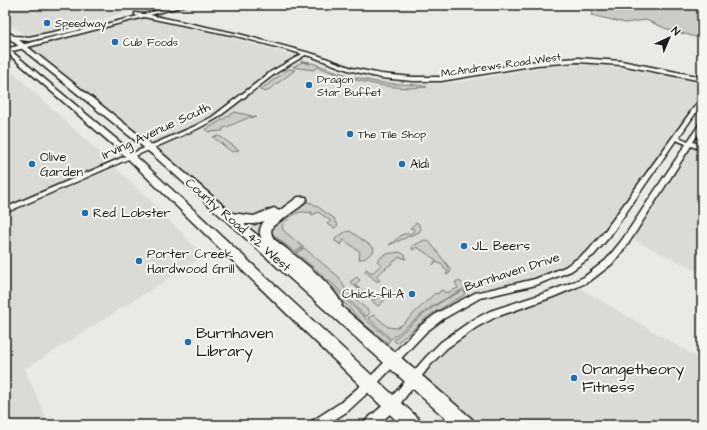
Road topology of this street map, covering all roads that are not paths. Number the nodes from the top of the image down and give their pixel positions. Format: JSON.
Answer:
{"nodes":[{"id":1,"x":173,"y":5,"type":"edge"},
{"id":2,"x":185,"y":5,"type":"edge"},
{"id":3,"x":137,"y":14,"type":"junction"},
{"id":4,"x":144,"y":16,"type":"junction"},
{"id":5,"x":77,"y":29,"type":"junction"},
{"id":6,"x":5,"y":32,"type":"edge"},
{"id":7,"x":14,"y":38,"type":"junction"},
{"id":8,"x":52,"y":40,"type":"junction"},
{"id":9,"x":22,"y":45,"type":"junction"},
{"id":10,"x":6,"y":51,"type":"edge"},
{"id":11,"x":302,"y":55,"type":"junction"},
{"id":12,"x":46,"y":65,"type":"junction"},
{"id":13,"x":702,"y":79,"type":"edge"},
{"id":14,"x":702,"y":83,"type":"edge"},
{"id":15,"x":702,"y":100,"type":"edge"},
{"id":16,"x":702,"y":124,"type":"edge"},
{"id":17,"x":676,"y":138,"type":"junction"},
{"id":18,"x":690,"y":143,"type":"junction"},
{"id":19,"x":150,"y":148,"type":"junction"},
{"id":20,"x":702,"y":148,"type":"edge"},
{"id":21,"x":131,"y":157,"type":"junction"},
{"id":22,"x":5,"y":211,"type":"edge"},
{"id":23,"x":226,"y":214,"type":"junction"},
{"id":24,"x":354,"y":328,"type":"junction"},
{"id":25,"x":392,"y":361,"type":"junction"},
{"id":26,"x":413,"y":379,"type":"junction"},
{"id":27,"x":370,"y":384,"type":"junction"},
{"id":28,"x":392,"y":405,"type":"junction"},
{"id":29,"x":316,"y":425,"type":"edge"},
{"id":30,"x":369,"y":425,"type":"edge"},
{"id":31,"x":413,"y":425,"type":"edge"},
{"id":32,"x":466,"y":425,"type":"edge"}],
"edges":[{"from":1,"to":3,"type":"main road"},
{"from":2,"to":4,"type":"main road"},
{"from":3,"to":4,"type":"main road","name":"McAndrews Road West"},
{"from":3,"to":5,"type":"main road"},
{"from":4,"to":8,"type":"main road"},
{"from":4,"to":11,"type":"main road","name":"McAndrews Road West"},
{"from":5,"to":7,"type":"highway"},
{"from":5,"to":9,"type":"main road"},
{"from":6,"to":7,"type":"highway","name":"County Road 42 West"},
{"from":7,"to":9,"type":"highway","name":"County Road 42 West"},
{"from":8,"to":9,"type":"main road"},
{"from":8,"to":12,"type":"highway"},
{"from":9,"to":10,"type":"main road"},
{"from":9,"to":12,"type":"highway","name":"County Road 42 West"},
{"from":10,"to":21,"type":"highway","name":"County Road 42 West"},
{"from":11,"to":13,"type":"main road","name":"McAndrews Road West"},
{"from":11,"to":14,"type":"main road","name":"McAndrews Road West"},
{"from":11,"to":19,"type":"street","name":"Irving Avenue South"},
{"from":12,"to":19,"type":"highway","name":"County Road 42 West"},
{"from":15,"to":17,"type":"street","name":"Burnhaven Drive"},
{"from":16,"to":18,"type":"street"},
{"from":17,"to":18,"type":"street"},
{"from":17,"to":25,"type":"street","name":"Burnhaven Drive"},
{"from":18,"to":20,"type":"street"},
{"from":18,"to":26,"type":"street"},
{"from":19,"to":21,"type":"street","name":"Irving Avenue South"},
{"from":19,"to":23,"type":"highway","name":"County Road 42 West"},
{"from":21,"to":22,"type":"street","name":"Irving Avenue South"},
{"from":21,"to":27,"type":"highway","name":"County Road 42 West"},
{"from":23,"to":24,"type":"highway","name":"County Road 42 West"},
{"from":23,"to":24,"type":"highway"},
{"from":24,"to":25,"type":"highway","name":"County Road 42 West"},
{"from":25,"to":26,"type":"highway","name":"County Road 42 West"},
{"from":25,"to":27,"type":"street","name":"Burnhaven Drive"},
{"from":26,"to":28,"type":"street"},
{"from":26,"to":32,"type":"highway","name":"County Road 42 West"},
{"from":27,"to":28,"type":"highway","name":"County Road 42 West"},
{"from":27,"to":29,"type":"street","name":"Burnhaven Drive"},
{"from":28,"to":30,"type":"street"},
{"from":28,"to":31,"type":"highway","name":"County Road 42 West"}]}
